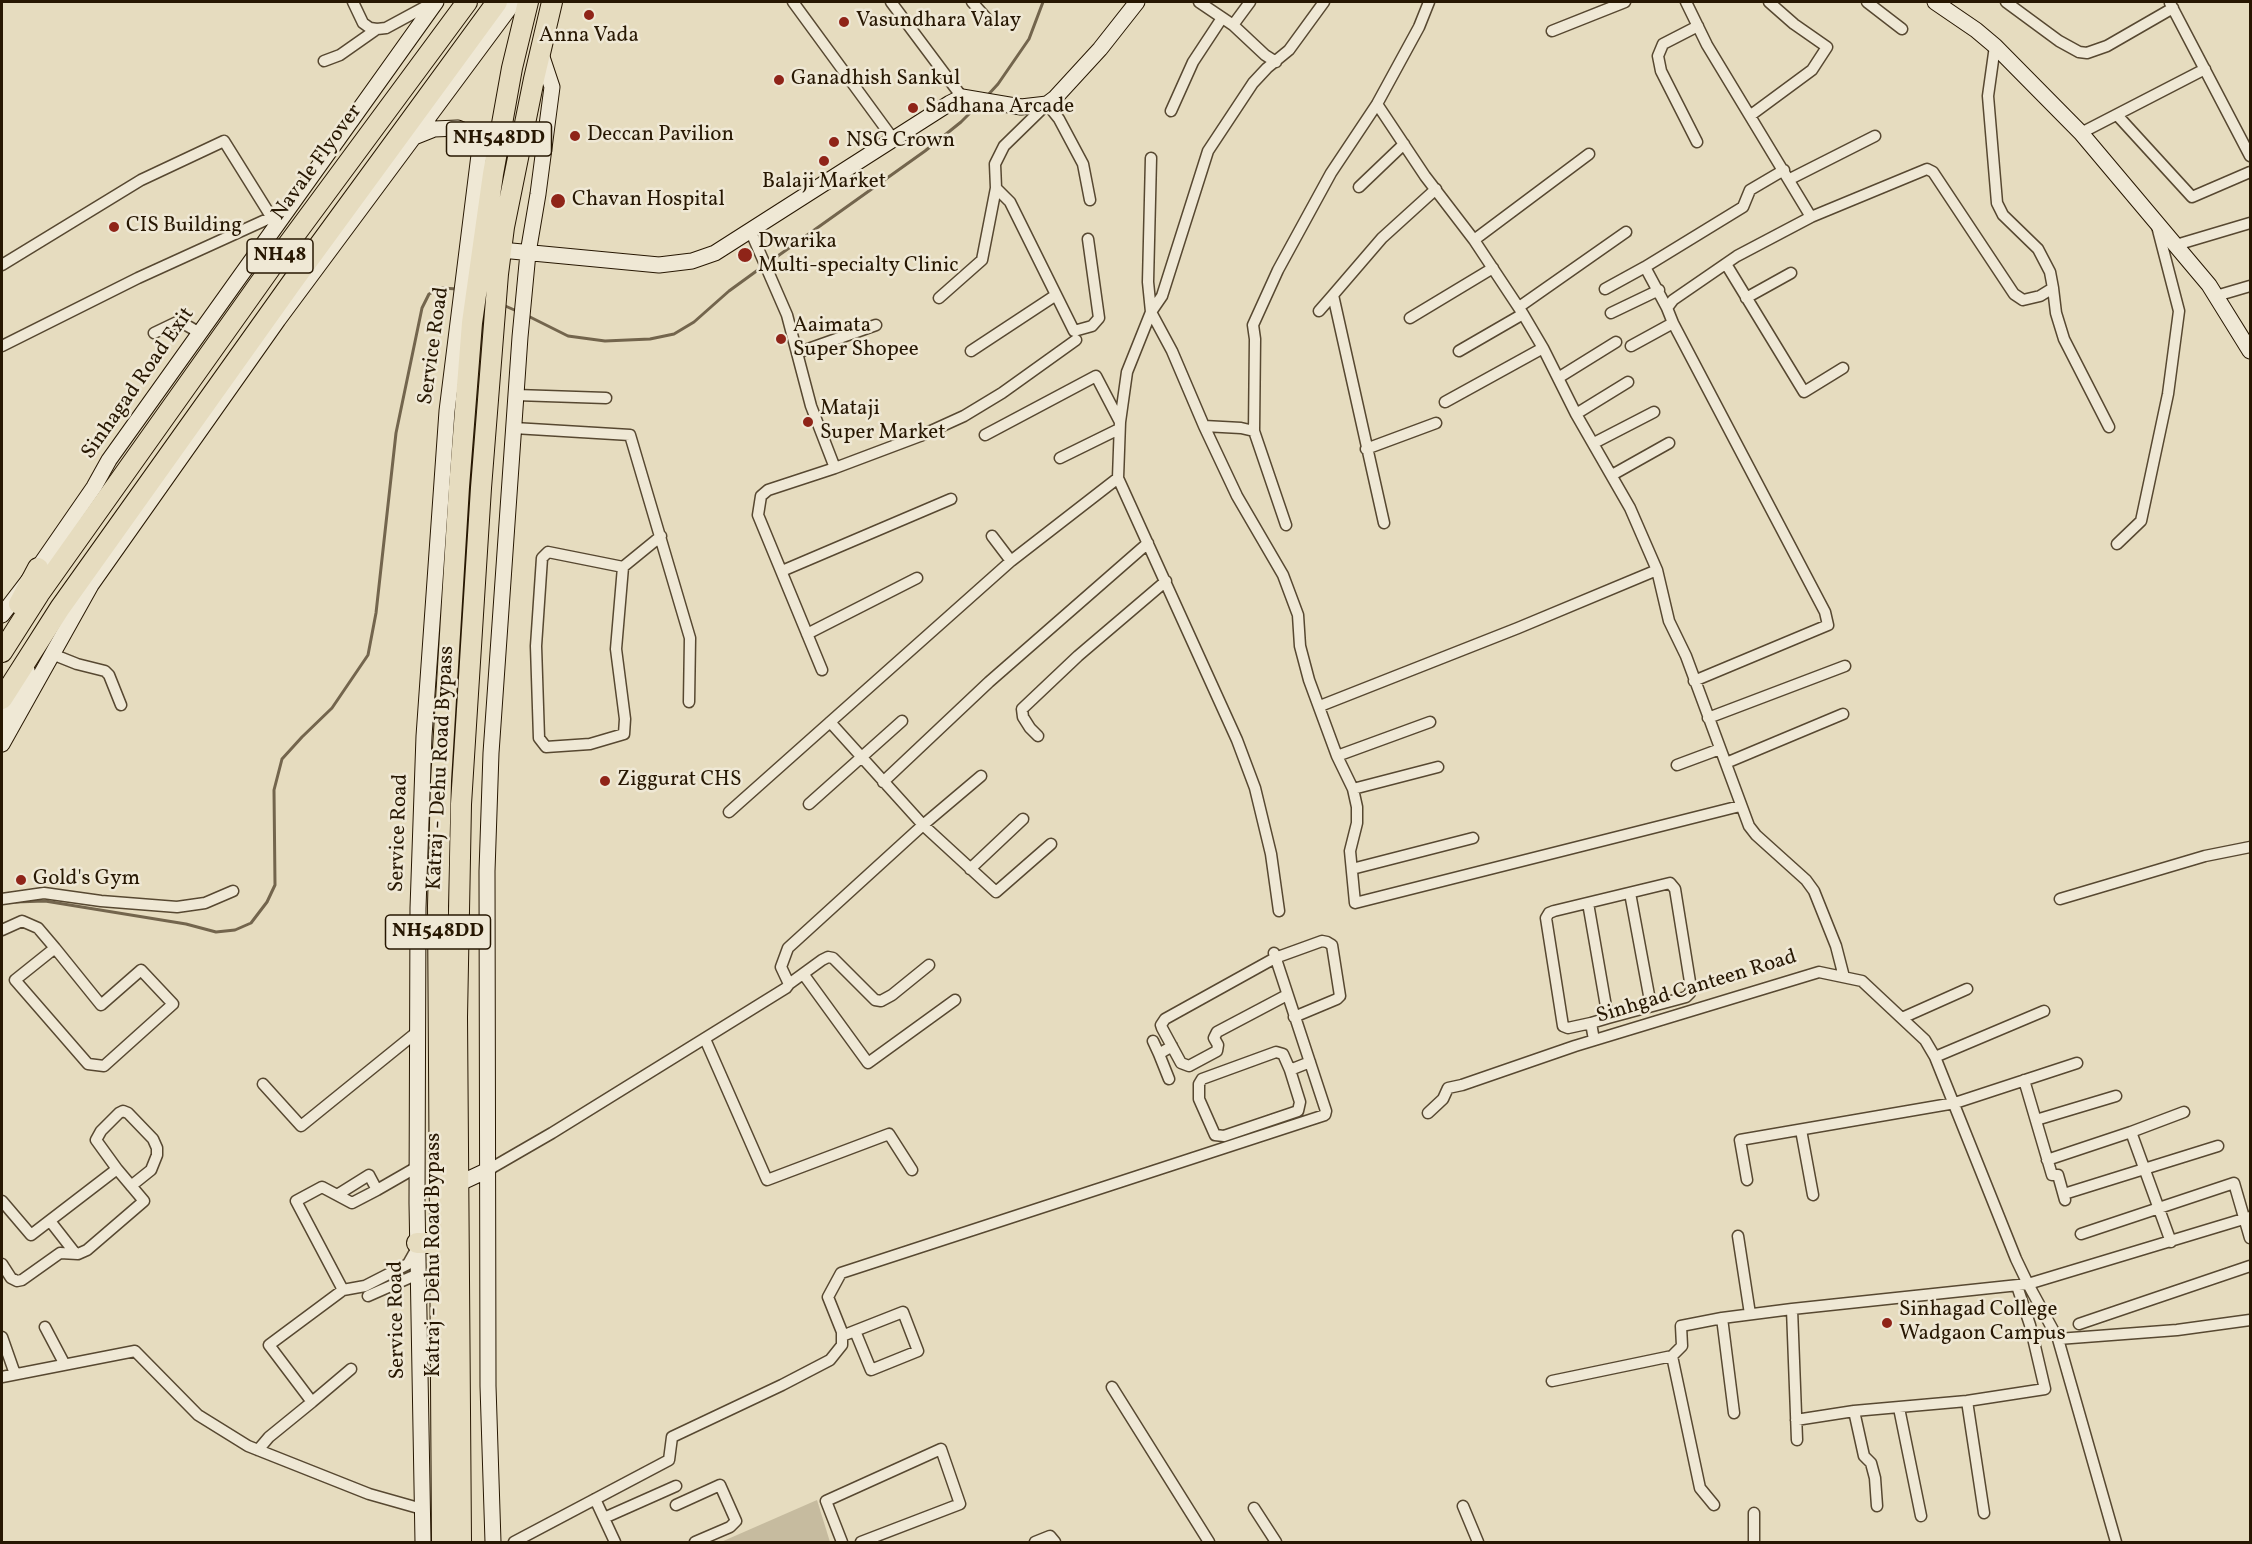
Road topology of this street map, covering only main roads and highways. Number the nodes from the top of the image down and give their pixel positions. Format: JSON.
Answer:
{"nodes":[{"id":1,"x":511,"y":2,"type":"edge"},
{"id":2,"x":552,"y":2,"type":"edge"},
{"id":3,"x":465,"y":3,"type":"edge"},
{"id":4,"x":38,"y":568,"type":"road end"},
{"id":5,"x":2,"y":632,"type":"edge"},
{"id":6,"x":2,"y":652,"type":"edge"},
{"id":7,"x":2,"y":699,"type":"edge"},
{"id":8,"x":440,"y":1243,"type":"junction"},
{"id":9,"x":417,"y":1246,"type":"road end"},
{"id":10,"x":442,"y":1542,"type":"edge"},
{"id":11,"x":461,"y":1542,"type":"edge"}],
"edges":[{"from":1,"to":7,"type":"highway","number":"NH48"},
{"from":1,"to":8,"type":"highway","name":"Katraj - Dehu Road Bypass","number":"NH548DD"},
{"from":2,"to":11,"type":"highway","name":"Katraj - Dehu Road Bypass","number":"NH548DD"},
{"from":3,"to":6,"type":"highway","name":"Navale Flyover","number":"NH48"},
{"from":4,"to":5,"type":"highway"},
{"from":8,"to":9,"type":"highway"},
{"from":8,"to":10,"type":"highway","name":"Katraj - Dehu Road Bypass","number":"NH548DD"}]}
